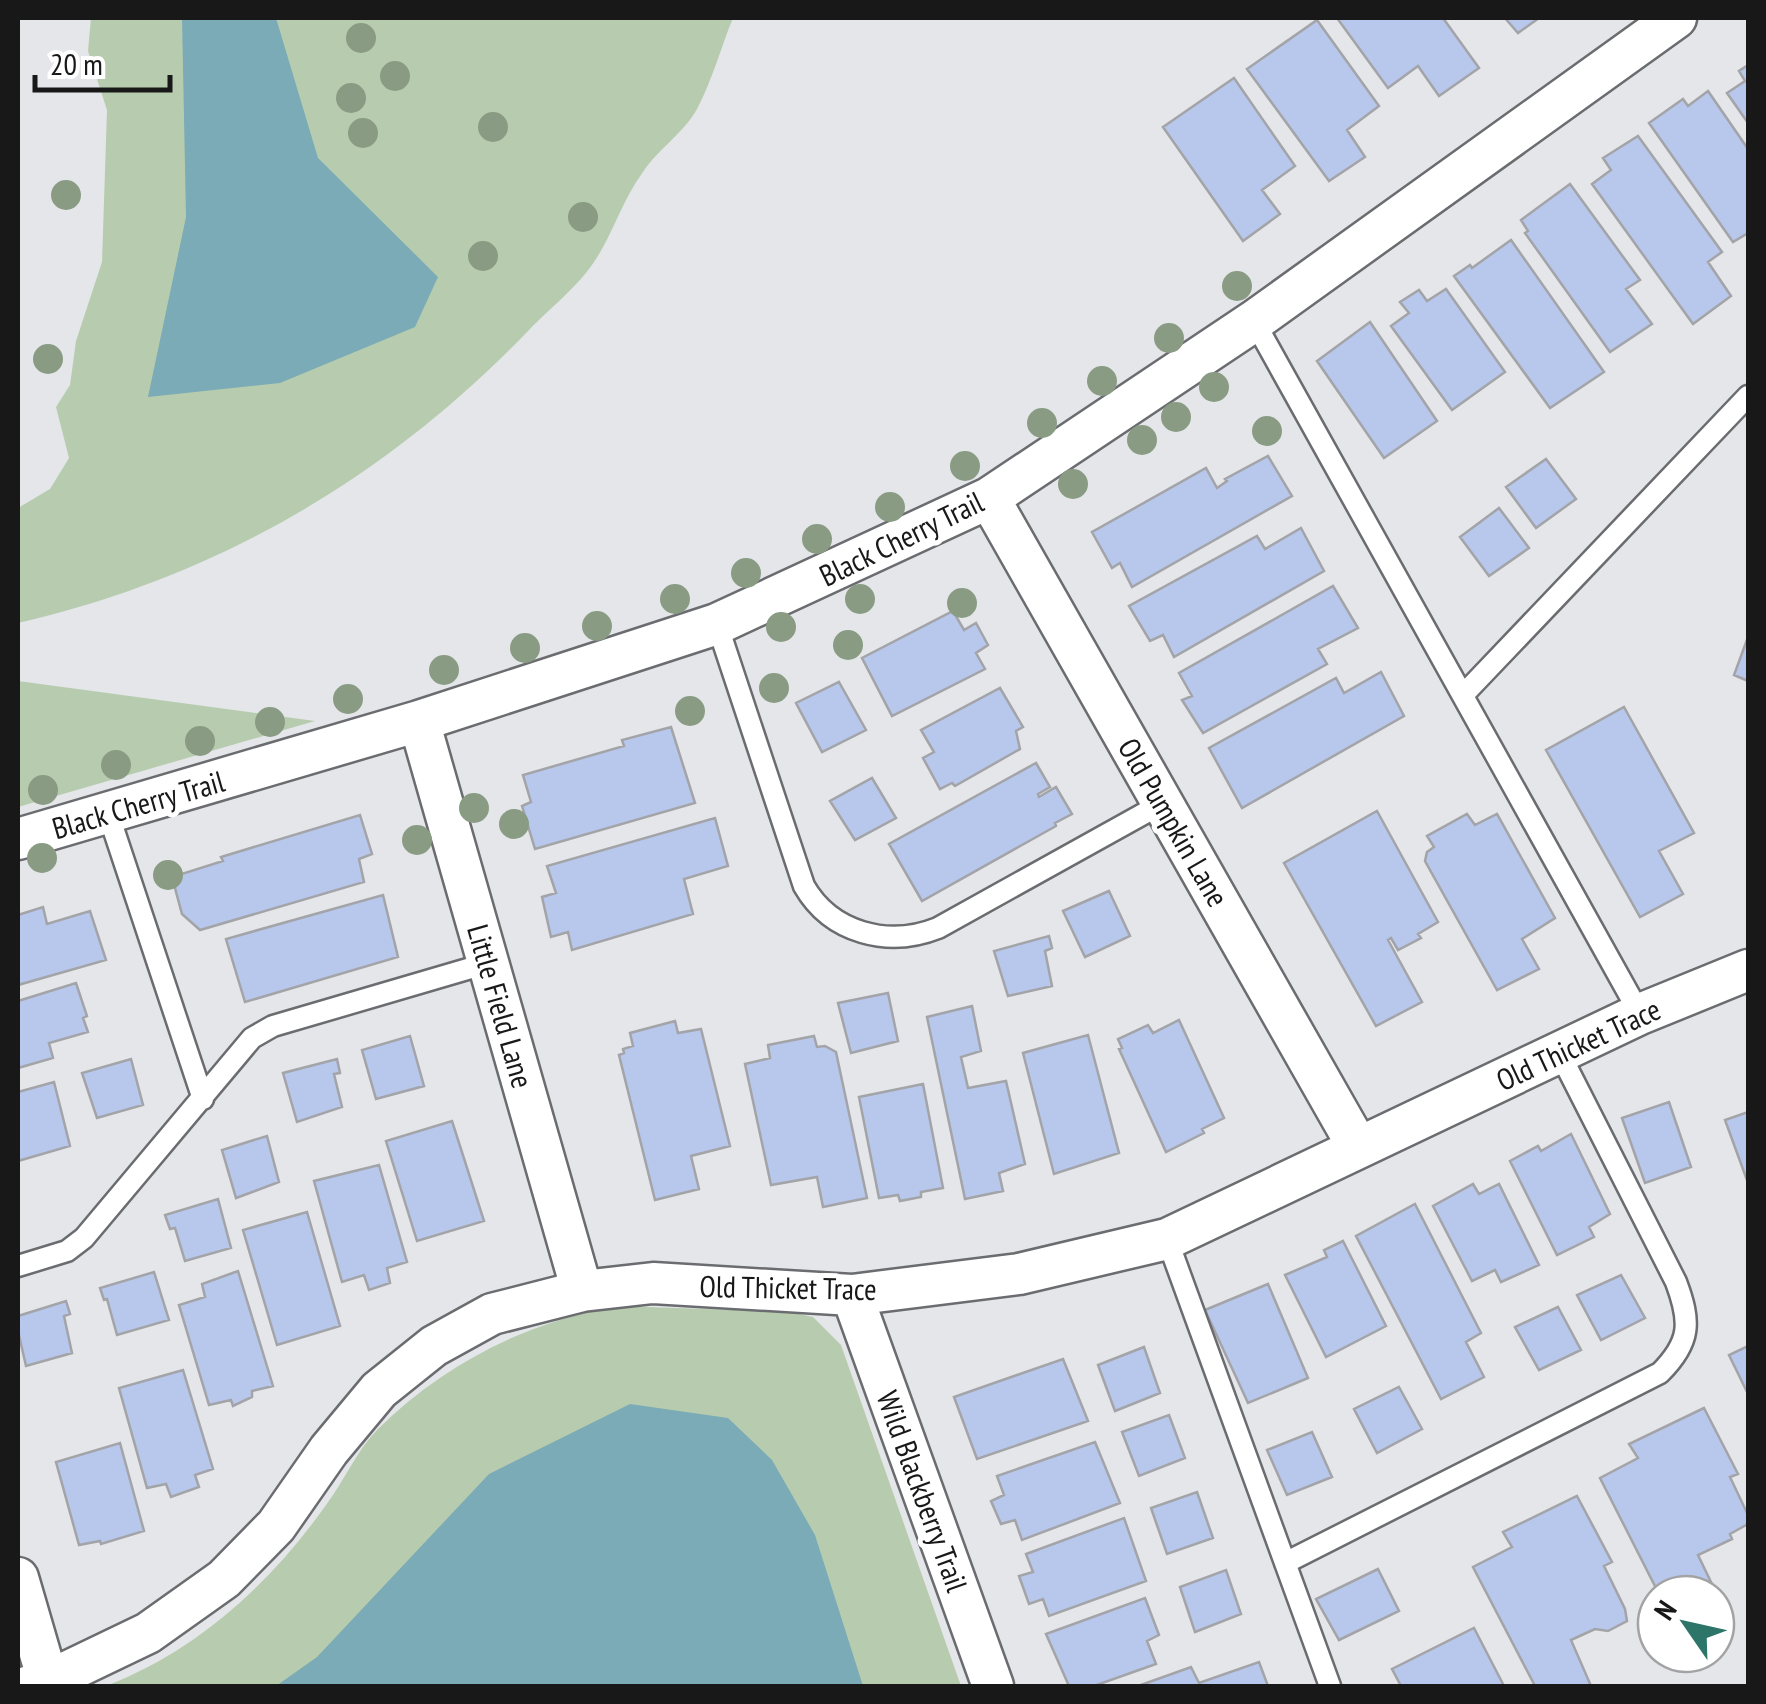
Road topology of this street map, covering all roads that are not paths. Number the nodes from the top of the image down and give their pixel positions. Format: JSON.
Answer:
{"nodes":[{"id":1,"x":1676,"y":18,"type":"edge"},
{"id":2,"x":1254,"y":321,"type":"junction"},
{"id":3,"x":1748,"y":396,"type":"edge"},
{"id":4,"x":989,"y":498,"type":"junction"},
{"id":5,"x":717,"y":624,"type":"junction"},
{"id":6,"x":1464,"y":694,"type":"junction"},
{"id":7,"x":419,"y":722,"type":"junction"},
{"id":8,"x":1163,"y":803,"type":"junction"},
{"id":9,"x":108,"y":813,"type":"junction"},
{"id":10,"x":18,"y":839,"type":"edge"},
{"id":11,"x":488,"y":963,"type":"junction"},
{"id":12,"x":1748,"y":970,"type":"edge"},
{"id":13,"x":1640,"y":1014,"type":"junction"},
{"id":14,"x":1559,"y":1052,"type":"junction"},
{"id":15,"x":203,"y":1099,"type":"junction"},
{"id":16,"x":1358,"y":1147,"type":"junction"},
{"id":17,"x":1167,"y":1239,"type":"junction"},
{"id":18,"x":18,"y":1266,"type":"edge"},
{"id":19,"x":582,"y":1291,"type":"junction"},
{"id":20,"x":852,"y":1295,"type":"junction"},
{"id":21,"x":1286,"y":1563,"type":"junction"},
{"id":22,"x":18,"y":1578,"type":"edge"},
{"id":23,"x":38,"y":1684,"type":"edge"},
{"id":24,"x":993,"y":1686,"type":"edge"},
{"id":25,"x":1330,"y":1686,"type":"edge"}],
"edges":[{"from":1,"to":2,"type":"street","name":"Black Cherry Trail"},
{"from":2,"to":4,"type":"street","name":"Black Cherry Trail"},
{"from":2,"to":6,"type":"lane"},
{"from":3,"to":6,"type":"lane"},
{"from":4,"to":5,"type":"street","name":"Black Cherry Trail"},
{"from":4,"to":8,"type":"street","name":"Old Pumpkin Lane"},
{"from":5,"to":7,"type":"street","name":"Black Cherry Trail"},
{"from":5,"to":8,"type":"lane"},
{"from":6,"to":13,"type":"lane"},
{"from":7,"to":9,"type":"street","name":"Black Cherry Trail"},
{"from":7,"to":11,"type":"street","name":"Little Field Lane"},
{"from":8,"to":16,"type":"street","name":"Old Pumpkin Lane"},
{"from":9,"to":10,"type":"street","name":"Black Cherry Trail"},
{"from":9,"to":15,"type":"lane"},
{"from":11,"to":15,"type":"lane"},
{"from":11,"to":19,"type":"street","name":"Little Field Lane"},
{"from":12,"to":13,"type":"street","name":"Old Thicket Trace"},
{"from":13,"to":14,"type":"street","name":"Old Thicket Trace"},
{"from":14,"to":16,"type":"street","name":"Old Thicket Trace"},
{"from":14,"to":21,"type":"lane"},
{"from":15,"to":18,"type":"lane"},
{"from":16,"to":17,"type":"street","name":"Old Thicket Trace"},
{"from":17,"to":20,"type":"street","name":"Old Thicket Trace"},
{"from":17,"to":21,"type":"lane"},
{"from":19,"to":20,"type":"street","name":"Old Thicket Trace"},
{"from":19,"to":23,"type":"street","name":"Old Thicket Trace"},
{"from":20,"to":24,"type":"street","name":"Wild Blackberry Trail"},
{"from":21,"to":25,"type":"lane"},
{"from":22,"to":23,"type":"street"}]}
